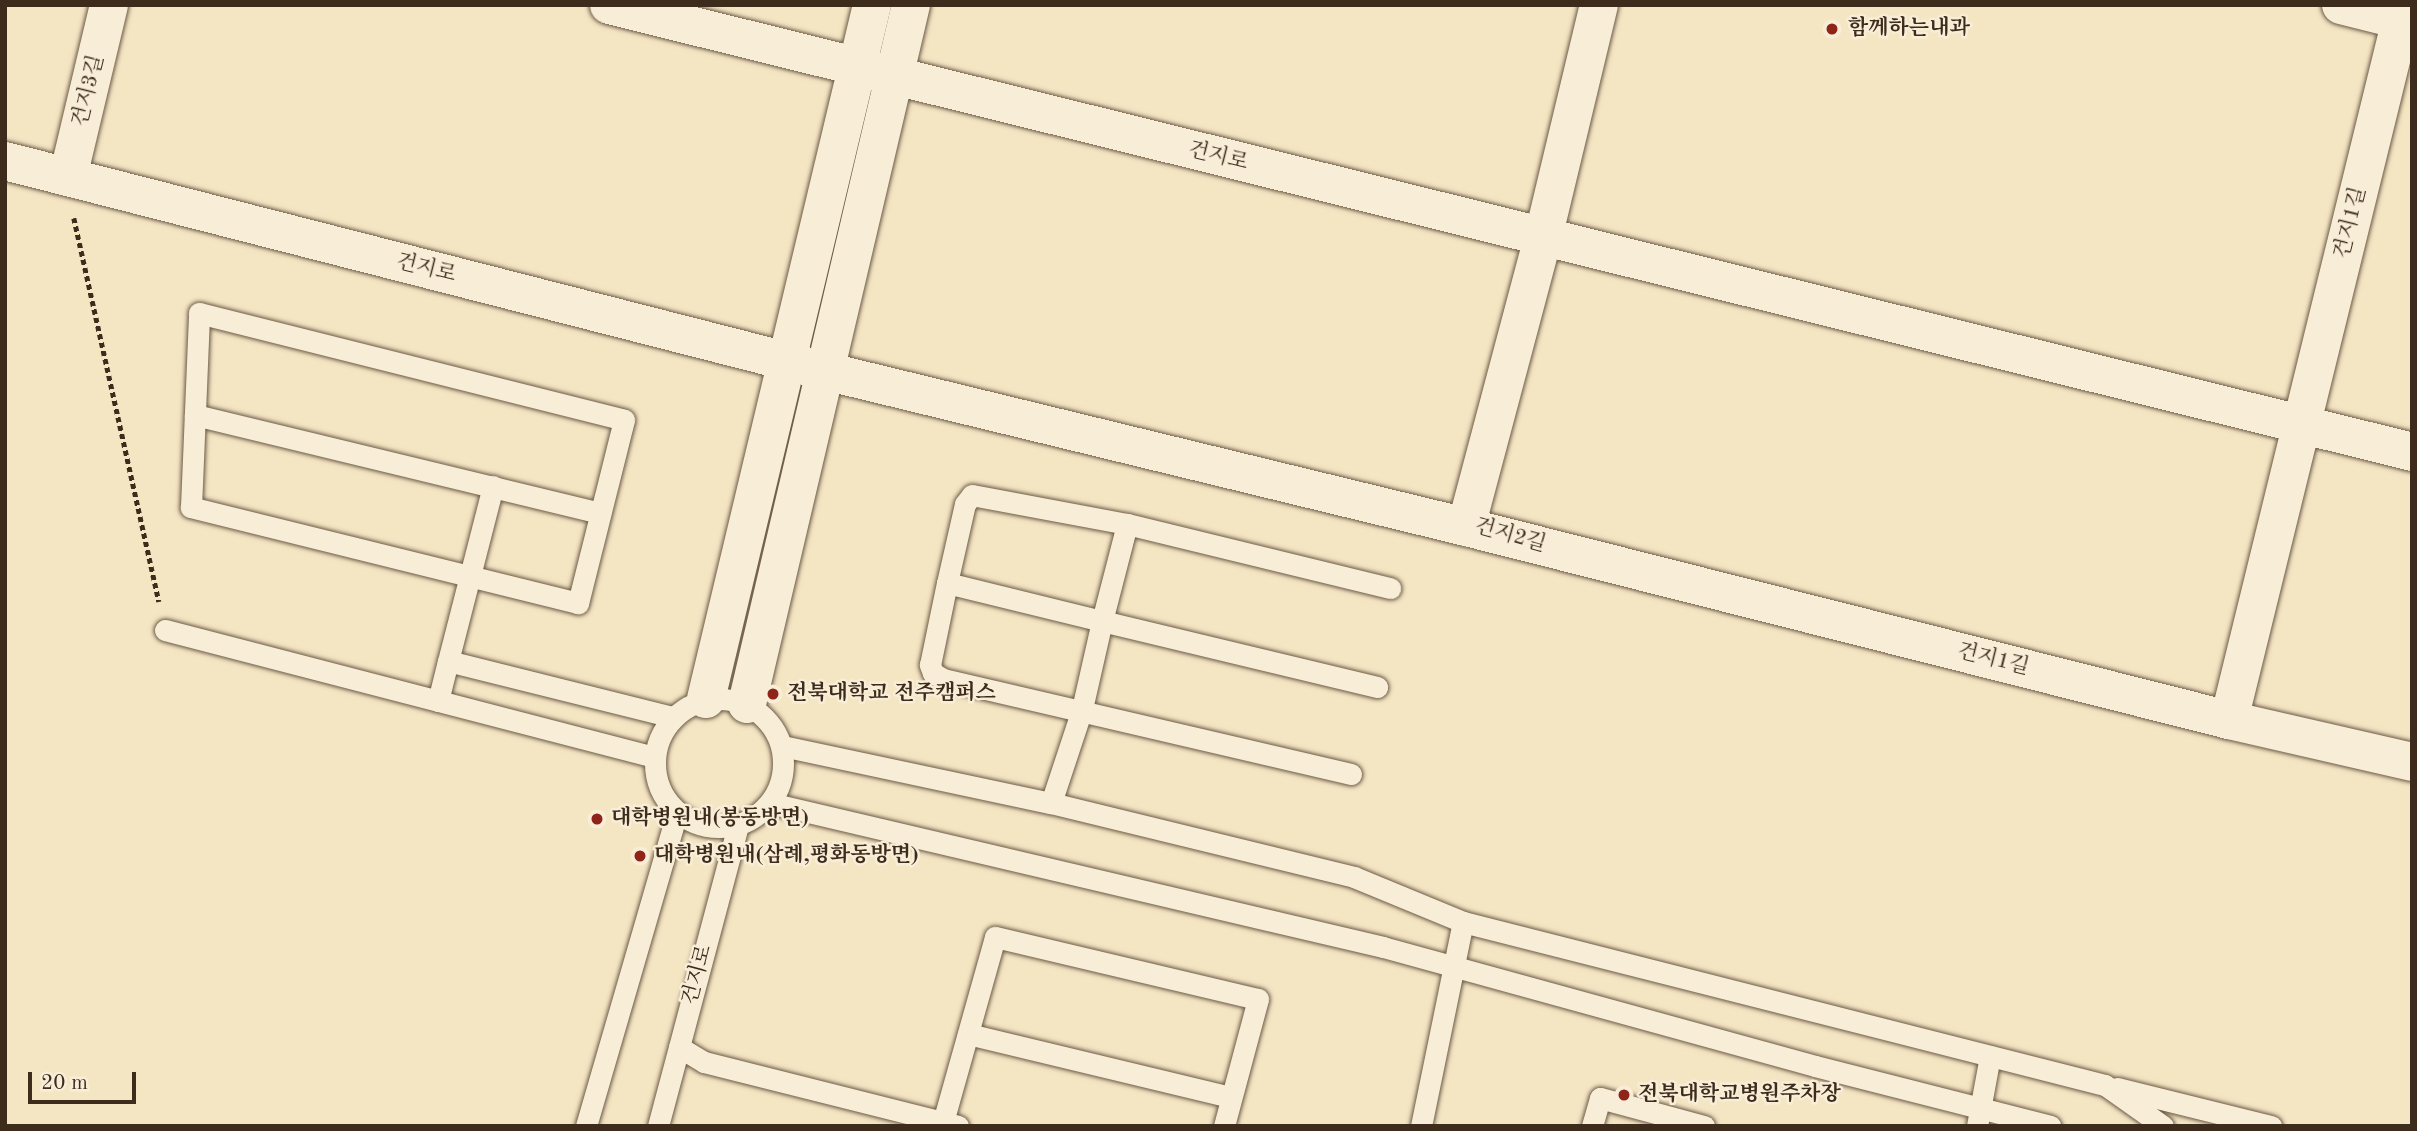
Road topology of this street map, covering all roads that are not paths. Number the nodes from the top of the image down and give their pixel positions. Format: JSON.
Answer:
{"nodes":[{"id":1,"x":109,"y":5,"type":"edge"},
{"id":2,"x":609,"y":5,"type":"edge"},
{"id":3,"x":872,"y":5,"type":"edge"},
{"id":4,"x":911,"y":5,"type":"edge"},
{"id":5,"x":1599,"y":5,"type":"edge"},
{"id":6,"x":2341,"y":5,"type":"edge"},
{"id":7,"x":2407,"y":22,"type":"edge"},
{"id":8,"x":875,"y":71,"type":"junction"},
{"id":9,"x":5,"y":161,"type":"edge"},
{"id":10,"x":68,"y":177,"type":"junction"},
{"id":11,"x":1544,"y":239,"type":"junction"},
{"id":12,"x":785,"y":361,"type":"junction"},
{"id":13,"x":825,"y":371,"type":"junction"},
{"id":14,"x":195,"y":415,"type":"junction"},
{"id":15,"x":2302,"y":426,"type":"junction"},
{"id":16,"x":2412,"y":452,"type":"edge"},
{"id":17,"x":493,"y":486,"type":"junction"},
{"id":18,"x":600,"y":513,"type":"junction"},
{"id":19,"x":1127,"y":524,"type":"junction"},
{"id":20,"x":1466,"y":527,"type":"junction"},
{"id":21,"x":471,"y":577,"type":"junction"},
{"id":22,"x":947,"y":583,"type":"junction"},
{"id":23,"x":1390,"y":588,"type":"dead end"},
{"id":24,"x":1102,"y":621,"type":"junction"},
{"id":25,"x":1840,"y":621,"type":"joint"},
{"id":26,"x":165,"y":630,"type":"road end"},
{"id":27,"x":448,"y":662,"type":"junction"},
{"id":28,"x":1377,"y":687,"type":"dead end"},
{"id":29,"x":706,"y":699,"type":"junction"},
{"id":30,"x":438,"y":701,"type":"junction"},
{"id":31,"x":747,"y":704,"type":"junction"},
{"id":32,"x":1082,"y":709,"type":"junction"},
{"id":33,"x":673,"y":717,"type":"junction"},
{"id":34,"x":2229,"y":720,"type":"junction"},
{"id":35,"x":782,"y":746,"type":"junction"},
{"id":36,"x":654,"y":757,"type":"junction"},
{"id":37,"x":2412,"y":762,"type":"edge"},
{"id":38,"x":1351,"y":774,"type":"dead end"},
{"id":39,"x":770,"y":803,"type":"junction"},
{"id":40,"x":1051,"y":803,"type":"junction"},
{"id":41,"x":677,"y":813,"type":"junction"},
{"id":42,"x":738,"y":825,"type":"junction"},
{"id":43,"x":1463,"y":922,"type":"junction"},
{"id":44,"x":1453,"y":967,"type":"junction"},
{"id":45,"x":968,"y":1034,"type":"junction"},
{"id":46,"x":679,"y":1047,"type":"junction"},
{"id":47,"x":1990,"y":1056,"type":"junction"},
{"id":48,"x":2105,"y":1085,"type":"junction"},
{"id":49,"x":1231,"y":1097,"type":"junction"},
{"id":50,"x":1979,"y":1116,"type":"edge"},
{"id":51,"x":950,"y":1124,"type":"edge"},
{"id":52,"x":586,"y":1126,"type":"edge"},
{"id":53,"x":658,"y":1126,"type":"edge"},
{"id":54,"x":1224,"y":1126,"type":"edge"},
{"id":55,"x":1421,"y":1126,"type":"edge"},
{"id":56,"x":1592,"y":1126,"type":"edge"},
{"id":57,"x":1704,"y":1126,"type":"edge"},
{"id":58,"x":2050,"y":1126,"type":"edge"},
{"id":59,"x":2163,"y":1126,"type":"edge"},
{"id":60,"x":2271,"y":1126,"type":"edge"}],
"edges":[{"from":1,"to":10,"type":"street","name":"건지3길"},
{"from":2,"to":8,"type":"street","name":"건지로"},
{"from":3,"to":8,"type":"street"},
{"from":4,"to":8,"type":"street"},
{"from":5,"to":11,"type":"street","name":"건지2길"},
{"from":6,"to":7,"type":"street"},
{"from":7,"to":15,"type":"street","name":"건지1길"},
{"from":8,"to":11,"type":"street","name":"건지로"},
{"from":8,"to":12,"type":"street"},
{"from":8,"to":13,"type":"street"},
{"from":9,"to":10,"type":"street","name":"건지로"},
{"from":10,"to":12,"type":"street","name":"건지로"},
{"from":11,"to":15,"type":"street"},
{"from":11,"to":20,"type":"street","name":"건지2길"},
{"from":12,"to":13,"type":"street","name":"건지로"},
{"from":12,"to":29,"type":"street"},
{"from":13,"to":20,"type":"street","name":"건지로"},
{"from":13,"to":31,"type":"street"},
{"from":14,"to":17,"type":"lane"},
{"from":14,"to":18,"type":"lane"},
{"from":14,"to":21,"type":"lane"},
{"from":15,"to":16,"type":"street"},
{"from":15,"to":34,"type":"street","name":"건지1길"},
{"from":17,"to":18,"type":"lane"},
{"from":17,"to":21,"type":"lane"},
{"from":18,"to":21,"type":"lane"},
{"from":19,"to":22,"type":"lane"},
{"from":19,"to":23,"type":"lane"},
{"from":19,"to":24,"type":"lane"},
{"from":20,"to":25,"type":"street","name":"건지2길"},
{"from":21,"to":27,"type":"lane"},
{"from":22,"to":24,"type":"lane"},
{"from":22,"to":32,"type":"lane"},
{"from":24,"to":28,"type":"lane"},
{"from":24,"to":32,"type":"lane"},
{"from":25,"to":34,"type":"street","name":"건지1길"},
{"from":26,"to":30,"type":"lane"},
{"from":27,"to":30,"type":"lane"},
{"from":27,"to":33,"type":"lane"},
{"from":29,"to":31,"type":"lane"},
{"from":29,"to":33,"type":"lane"},
{"from":30,"to":36,"type":"lane"},
{"from":31,"to":35,"type":"lane"},
{"from":32,"to":38,"type":"lane"},
{"from":32,"to":40,"type":"lane"},
{"from":33,"to":36,"type":"lane"},
{"from":34,"to":37,"type":"street","name":"건지1길"},
{"from":35,"to":39,"type":"lane"},
{"from":35,"to":40,"type":"lane"},
{"from":36,"to":41,"type":"lane"},
{"from":39,"to":42,"type":"lane"},
{"from":39,"to":44,"type":"lane"},
{"from":40,"to":43,"type":"lane"},
{"from":41,"to":42,"type":"lane"},
{"from":41,"to":52,"type":"lane"},
{"from":42,"to":46,"type":"lane","name":"건지로"},
{"from":43,"to":44,"type":"lane"},
{"from":43,"to":47,"type":"lane"},
{"from":44,"to":50,"type":"lane"},
{"from":44,"to":55,"type":"lane"},
{"from":45,"to":49,"type":"lane"},
{"from":45,"to":49,"type":"lane"},
{"from":45,"to":51,"type":"lane"},
{"from":46,"to":51,"type":"lane"},
{"from":46,"to":53,"type":"lane","name":"건지로"},
{"from":47,"to":48,"type":"lane"},
{"from":47,"to":50,"type":"lane"},
{"from":48,"to":59,"type":"lane"},
{"from":48,"to":60,"type":"lane"},
{"from":49,"to":54,"type":"lane"},
{"from":50,"to":58,"type":"lane"},
{"from":56,"to":57,"type":"lane"}]}
